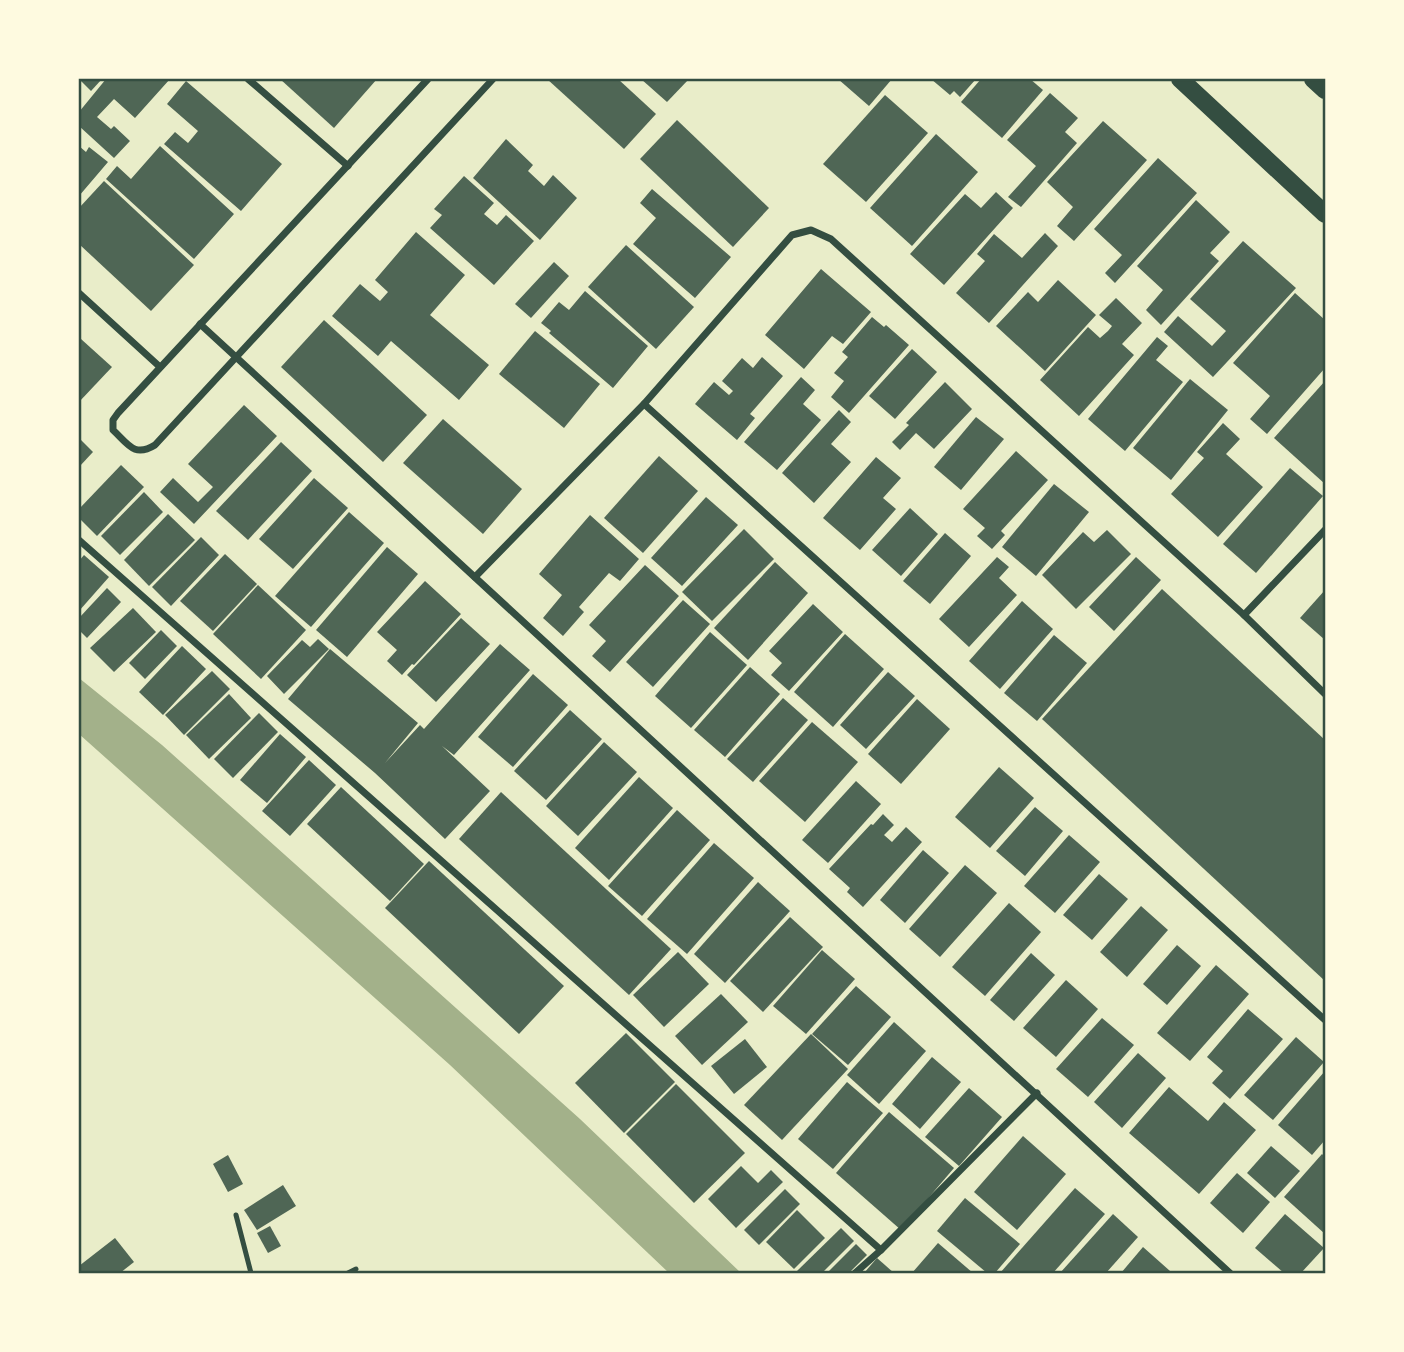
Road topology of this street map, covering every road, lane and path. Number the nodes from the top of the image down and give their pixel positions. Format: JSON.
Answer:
{"nodes":[{"id":1,"x":248,"y":79,"type":"edge"},
{"id":2,"x":428,"y":79,"type":"edge"},
{"id":3,"x":493,"y":79,"type":"edge"},
{"id":4,"x":1180,"y":79,"type":"edge"},
{"id":5,"x":1313,"y":79,"type":"edge"},
{"id":6,"x":1325,"y":90,"type":"edge"},
{"id":7,"x":348,"y":166,"type":"junction"},
{"id":8,"x":1325,"y":214,"type":"edge"},
{"id":9,"x":79,"y":293,"type":"edge"},
{"id":10,"x":200,"y":324,"type":"junction"},
{"id":11,"x":237,"y":358,"type":"junction"},
{"id":12,"x":160,"y":367,"type":"junction"},
{"id":13,"x":644,"y":404,"type":"junction"},
{"id":14,"x":1325,"y":530,"type":"edge"},
{"id":15,"x":79,"y":540,"type":"edge"},
{"id":16,"x":475,"y":577,"type":"junction"},
{"id":17,"x":1244,"y":615,"type":"junction"},
{"id":18,"x":1325,"y":694,"type":"edge"},
{"id":19,"x":1325,"y":1020,"type":"edge"},
{"id":20,"x":1037,"y":1093,"type":"junction"},
{"id":21,"x":236,"y":1215,"type":"dead end"},
{"id":22,"x":881,"y":1250,"type":"junction"},
{"id":23,"x":356,"y":1269,"type":"dead end"},
{"id":24,"x":251,"y":1273,"type":"edge"},
{"id":25,"x":348,"y":1273,"type":"edge"},
{"id":26,"x":855,"y":1273,"type":"edge"},
{"id":27,"x":1230,"y":1273,"type":"edge"}],
"edges":[{"from":1,"to":7,"type":"street"},
{"from":2,"to":7,"type":"street"},
{"from":3,"to":11,"type":"street"},
{"from":4,"to":8,"type":"main road"},
{"from":5,"to":6,"type":"main road"},
{"from":7,"to":10,"type":"street"},
{"from":9,"to":12,"type":"street"},
{"from":10,"to":11,"type":"street"},
{"from":10,"to":12,"type":"street"},
{"from":11,"to":12,"type":"street"},
{"from":11,"to":16,"type":"street"},
{"from":13,"to":16,"type":"street"},
{"from":13,"to":17,"type":"street"},
{"from":13,"to":19,"type":"street"},
{"from":14,"to":17,"type":"street"},
{"from":15,"to":22,"type":"street"},
{"from":16,"to":20,"type":"street"},
{"from":17,"to":18,"type":"street"},
{"from":20,"to":22,"type":"street"},
{"from":20,"to":27,"type":"street"},
{"from":21,"to":24,"type":"lane"},
{"from":22,"to":26,"type":"street"},
{"from":23,"to":25,"type":"lane"}]}
